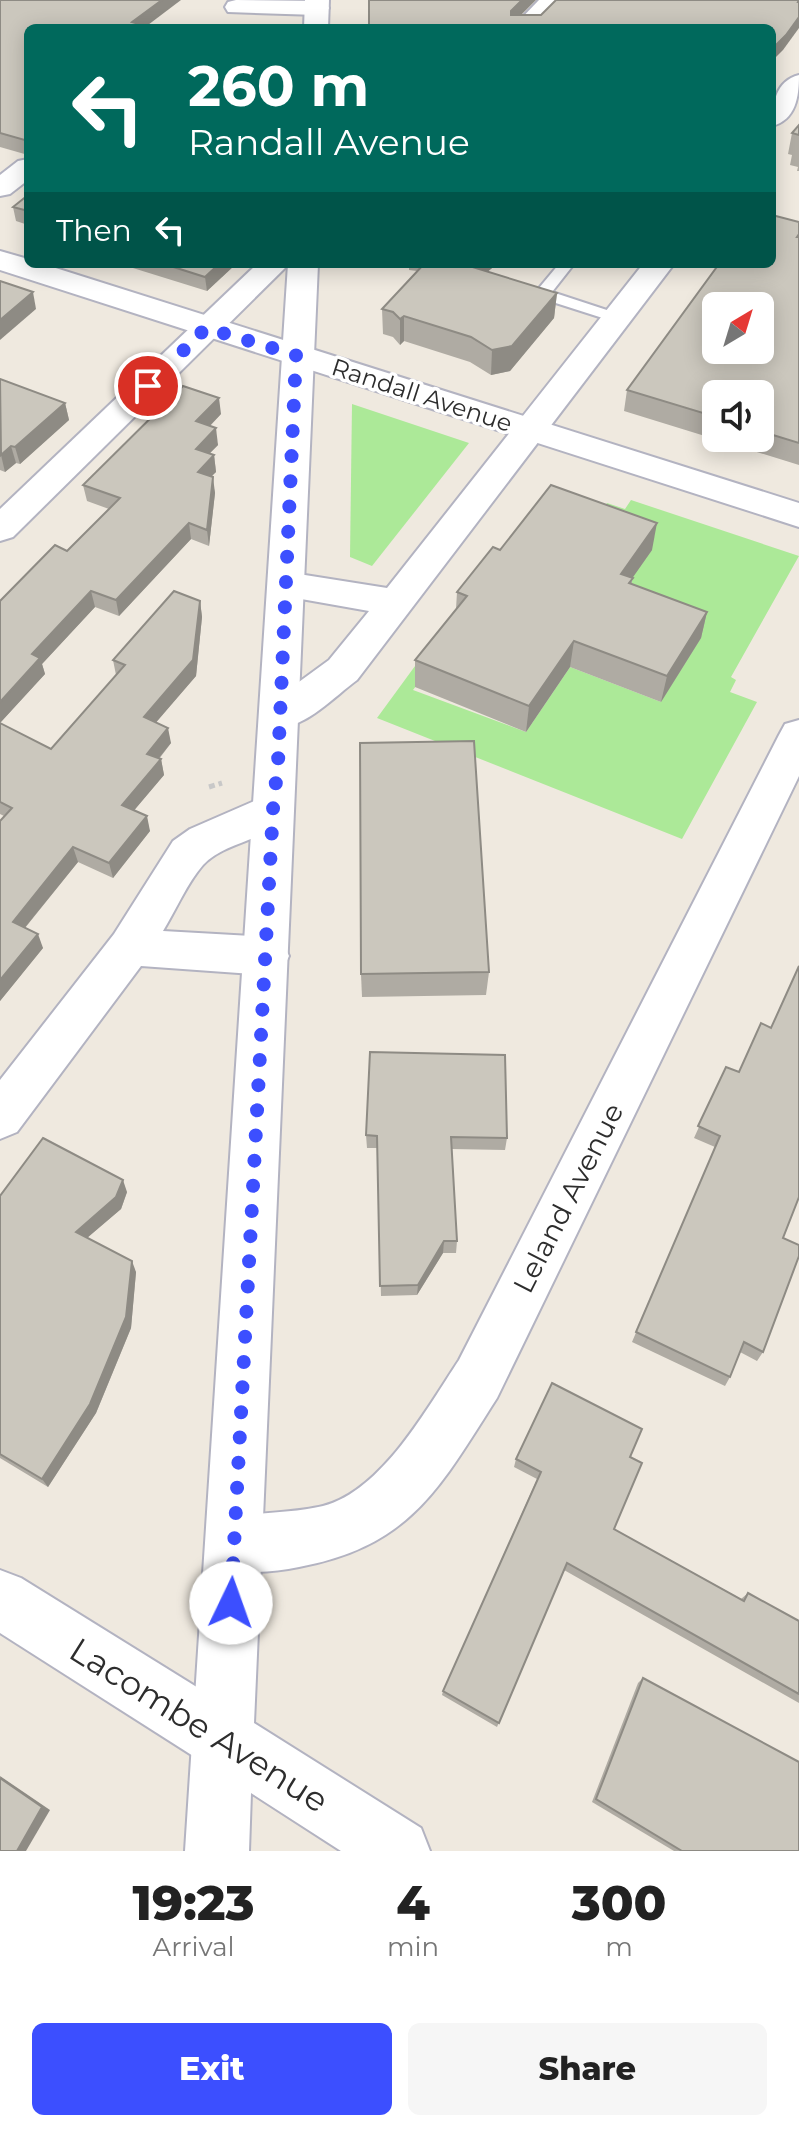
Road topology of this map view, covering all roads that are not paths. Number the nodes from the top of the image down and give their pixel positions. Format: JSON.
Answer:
{"nodes":[{"id":1,"x":553,"y":0,"type":"edge"},
{"id":2,"x":234,"y":9,"type":"edge"},
{"id":3,"x":316,"y":12,"type":"edge"},
{"id":4,"x":528,"y":24,"type":"edge"},
{"id":5,"x":799,"y":83,"type":"edge"},
{"id":6,"x":776,"y":113,"type":"edge"},
{"id":7,"x":24,"y":170,"type":"edge"},
{"id":8,"x":0,"y":188,"type":"edge"},
{"id":9,"x":0,"y":260,"type":"edge"},
{"id":10,"x":24,"y":268,"type":"edge"},
{"id":11,"x":24,"y":268,"type":"edge"},
{"id":12,"x":270,"y":268,"type":"edge"},
{"id":13,"x":303,"y":268,"type":"edge"},
{"id":14,"x":564,"y":268,"type":"edge"},
{"id":15,"x":656,"y":268,"type":"edge"},
{"id":16,"x":617,"y":318,"type":"junction"},
{"id":17,"x":206,"y":328,"type":"junction"},
{"id":18,"x":296,"y":355,"type":"junction"},
{"id":19,"x":530,"y":430,"type":"junction"},
{"id":20,"x":799,"y":515,"type":"edge"},
{"id":21,"x":0,"y":529,"type":"edge"},
{"id":22,"x":286,"y":585,"type":"junction"},
{"id":23,"x":396,"y":602,"type":"junction"},
{"id":24,"x":280,"y":716,"type":"junction"},
{"id":25,"x":799,"y":735,"type":"edge"},
{"id":26,"x":273,"y":809,"type":"junction"},
{"id":27,"x":130,"y":947,"type":"junction"},
{"id":28,"x":267,"y":956,"type":"junction"},
{"id":29,"x":0,"y":1117,"type":"edge"},
{"id":30,"x":234,"y":1544,"type":"junction"},
{"id":31,"x":0,"y":1599,"type":"edge"},
{"id":32,"x":223,"y":1739,"type":"junction"},
{"id":33,"x":217,"y":1851,"type":"edge"},
{"id":34,"x":398,"y":1851,"type":"edge"}],
"edges":[{"from":1,"to":4,"type":"street"},
{"from":2,"to":3,"type":"street"},
{"from":5,"to":6,"type":"street"},
{"from":7,"to":8,"type":"street"},
{"from":9,"to":10,"type":"street","name":"Randall Avenue"},
{"from":11,"to":17,"type":"street","name":"Randall Avenue"},
{"from":12,"to":17,"type":"street"},
{"from":13,"to":18,"type":"street"},
{"from":14,"to":16,"type":"lane"},
{"from":15,"to":16,"type":"street"},
{"from":16,"to":19,"type":"street"},
{"from":17,"to":18,"type":"street","name":"Randall Avenue"},
{"from":17,"to":21,"type":"street"},
{"from":18,"to":19,"type":"street","name":"Randall Avenue"},
{"from":18,"to":22,"type":"street"},
{"from":19,"to":20,"type":"street","name":"Randall Avenue"},
{"from":19,"to":23,"type":"street"},
{"from":22,"to":23,"type":"street"},
{"from":22,"to":24,"type":"street"},
{"from":23,"to":24,"type":"street"},
{"from":24,"to":26,"type":"street"},
{"from":25,"to":30,"type":"street","name":"Leland Avenue"},
{"from":26,"to":27,"type":"street"},
{"from":26,"to":28,"type":"street"},
{"from":27,"to":28,"type":"street"},
{"from":27,"to":29,"type":"street"},
{"from":28,"to":30,"type":"street"},
{"from":30,"to":32,"type":"street"},
{"from":31,"to":32,"type":"street","name":"Lacombe Avenue"},
{"from":32,"to":33,"type":"street"},
{"from":32,"to":34,"type":"street","name":"Lacombe Avenue"}]}
